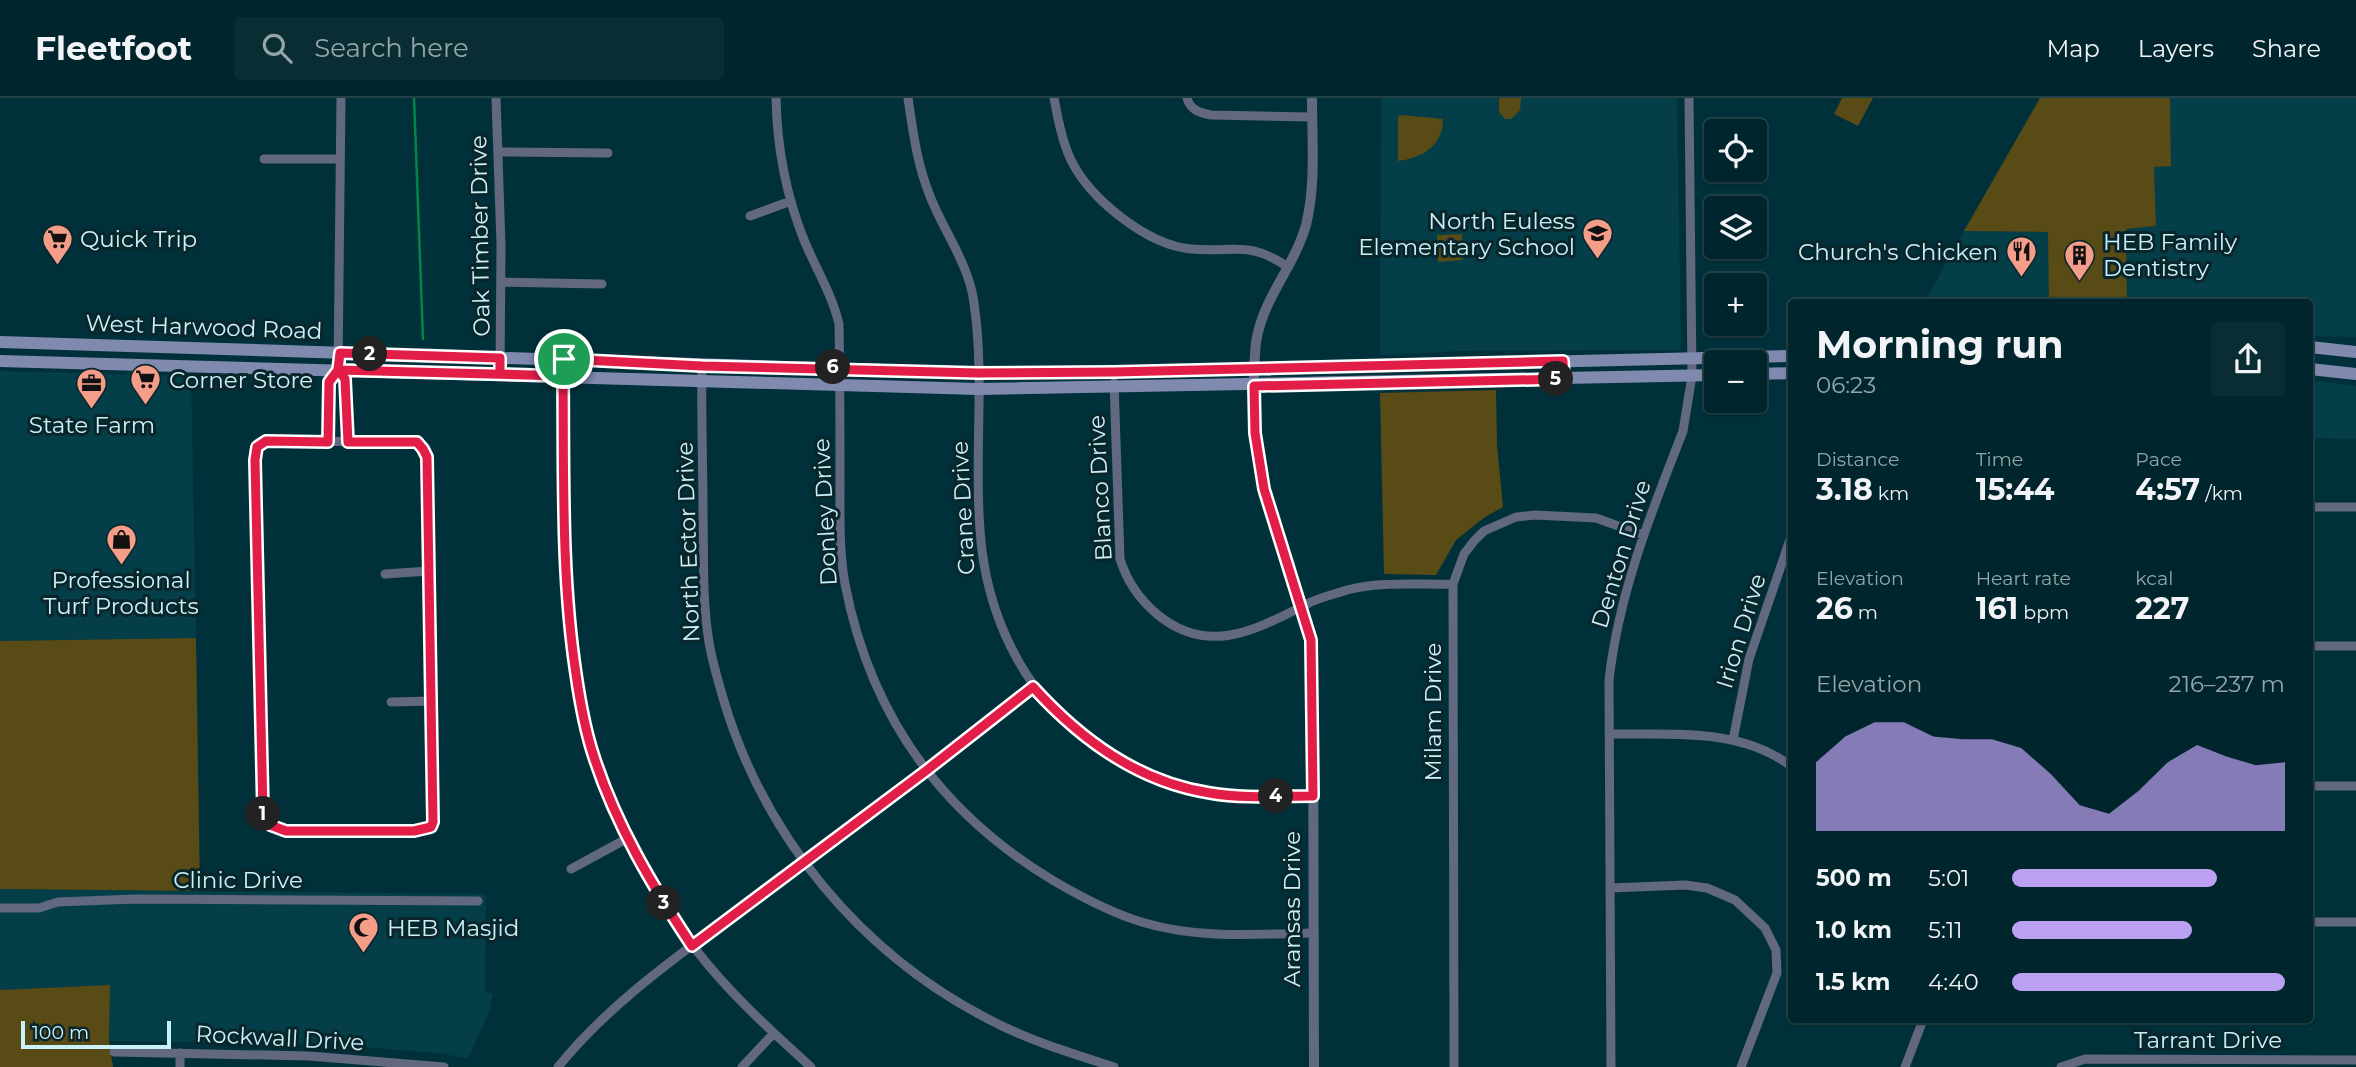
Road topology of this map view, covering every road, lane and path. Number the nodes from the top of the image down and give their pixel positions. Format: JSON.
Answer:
{"nodes":[{"id":1,"x":341,"y":98,"type":"edge"},
{"id":2,"x":496,"y":98,"type":"edge"},
{"id":3,"x":776,"y":98,"type":"edge"},
{"id":4,"x":908,"y":98,"type":"edge"},
{"id":5,"x":1054,"y":98,"type":"edge"},
{"id":6,"x":1187,"y":98,"type":"edge"},
{"id":7,"x":1312,"y":98,"type":"edge"},
{"id":8,"x":1689,"y":98,"type":"edge"},
{"id":9,"x":1312,"y":117,"type":"junction"},
{"id":10,"x":499,"y":152,"type":"junction"},
{"id":11,"x":608,"y":152,"type":"dead end"},
{"id":12,"x":264,"y":159,"type":"dead end"},
{"id":13,"x":339,"y":159,"type":"junction"},
{"id":14,"x":791,"y":201,"type":"junction"},
{"id":15,"x":750,"y":216,"type":"dead end"},
{"id":16,"x":1288,"y":267,"type":"junction"},
{"id":17,"x":501,"y":282,"type":"junction"},
{"id":18,"x":602,"y":284,"type":"dead end"},
{"id":19,"x":0,"y":342,"type":"edge"},
{"id":20,"x":120,"y":346,"type":"junction"},
{"id":21,"x":2356,"y":346,"type":"edge"},
{"id":22,"x":2313,"y":347,"type":"edge"},
{"id":23,"x":2331,"y":349,"type":"junction"},
{"id":24,"x":2356,"y":352,"type":"edge"},
{"id":25,"x":340,"y":353,"type":"junction"},
{"id":26,"x":1788,"y":356,"type":"edge"},
{"id":27,"x":500,"y":358,"type":"junction"},
{"id":28,"x":564,"y":359,"type":"junction"},
{"id":29,"x":1692,"y":360,"type":"junction"},
{"id":30,"x":0,"y":361,"type":"edge"},
{"id":31,"x":1563,"y":361,"type":"junction"},
{"id":32,"x":117,"y":364,"type":"junction"},
{"id":33,"x":702,"y":366,"type":"junction"},
{"id":34,"x":840,"y":368,"type":"junction"},
{"id":35,"x":1254,"y":368,"type":"junction"},
{"id":36,"x":2313,"y":369,"type":"edge"},
{"id":37,"x":338,"y":370,"type":"junction"},
{"id":38,"x":1114,"y":372,"type":"junction"},
{"id":39,"x":978,"y":373,"type":"junction"},
{"id":40,"x":1788,"y":373,"type":"edge"},
{"id":41,"x":500,"y":374,"type":"junction"},
{"id":42,"x":1767,"y":374,"type":"edge"},
{"id":43,"x":2356,"y":374,"type":"edge"},
{"id":44,"x":563,"y":376,"type":"junction"},
{"id":45,"x":1692,"y":376,"type":"junction"},
{"id":46,"x":1704,"y":376,"type":"edge"},
{"id":47,"x":1564,"y":379,"type":"junction"},
{"id":48,"x":702,"y":381,"type":"junction"},
{"id":49,"x":840,"y":384,"type":"junction"},
{"id":50,"x":1254,"y":386,"type":"junction"},
{"id":51,"x":1114,"y":388,"type":"junction"},
{"id":52,"x":978,"y":389,"type":"junction"},
{"id":53,"x":328,"y":442,"type":"junction"},
{"id":54,"x":348,"y":442,"type":"junction"},
{"id":55,"x":2313,"y":507,"type":"edge"},
{"id":56,"x":2356,"y":507,"type":"edge"},
{"id":57,"x":1643,"y":535,"type":"junction"},
{"id":58,"x":1788,"y":546,"type":"edge"},
{"id":59,"x":429,"y":572,"type":"junction"},
{"id":60,"x":385,"y":574,"type":"dead end"},
{"id":61,"x":1453,"y":584,"type":"junction"},
{"id":62,"x":1302,"y":607,"type":"junction"},
{"id":63,"x":2313,"y":646,"type":"edge"},
{"id":64,"x":2356,"y":646,"type":"edge"},
{"id":65,"x":1033,"y":687,"type":"junction"},
{"id":66,"x":431,"y":701,"type":"junction"},
{"id":67,"x":391,"y":702,"type":"dead end"},
{"id":68,"x":1609,"y":734,"type":"junction"},
{"id":69,"x":1733,"y":740,"type":"junction"},
{"id":70,"x":1788,"y":764,"type":"edge"},
{"id":71,"x":927,"y":770,"type":"junction"},
{"id":72,"x":2313,"y":786,"type":"edge"},
{"id":73,"x":2356,"y":786,"type":"edge"},
{"id":74,"x":1313,"y":796,"type":"junction"},
{"id":75,"x":628,"y":838,"type":"junction"},
{"id":76,"x":803,"y":861,"type":"junction"},
{"id":77,"x":571,"y":869,"type":"dead end"},
{"id":78,"x":1610,"y":888,"type":"junction"},
{"id":79,"x":478,"y":901,"type":"dead end"},
{"id":80,"x":0,"y":908,"type":"edge"},
{"id":81,"x":2313,"y":922,"type":"edge"},
{"id":82,"x":2356,"y":922,"type":"edge"},
{"id":83,"x":1314,"y":933,"type":"junction"},
{"id":84,"x":692,"y":946,"type":"junction"},
{"id":85,"x":1922,"y":1023,"type":"edge"},
{"id":86,"x":774,"y":1033,"type":"junction"},
{"id":87,"x":114,"y":1052,"type":"dead end"},
{"id":88,"x":180,"y":1053,"type":"junction"},
{"id":89,"x":2356,"y":1060,"type":"edge"},
{"id":90,"x":180,"y":1067,"type":"edge"},
{"id":91,"x":444,"y":1067,"type":"edge"},
{"id":92,"x":558,"y":1067,"type":"edge"},
{"id":93,"x":742,"y":1067,"type":"edge"},
{"id":94,"x":811,"y":1067,"type":"edge"},
{"id":95,"x":1114,"y":1067,"type":"edge"},
{"id":96,"x":1314,"y":1067,"type":"edge"},
{"id":97,"x":1454,"y":1067,"type":"edge"},
{"id":98,"x":1611,"y":1067,"type":"edge"},
{"id":99,"x":1741,"y":1067,"type":"edge"},
{"id":100,"x":1905,"y":1067,"type":"edge"},
{"id":101,"x":2061,"y":1067,"type":"edge"}],
"edges":[{"from":1,"to":13,"type":"street"},
{"from":2,"to":10,"type":"street","name":"Oak Timber Drive"},
{"from":3,"to":14,"type":"street","name":"Donley Drive"},
{"from":4,"to":39,"type":"street","name":"Crane Drive"},
{"from":5,"to":16,"type":"street"},
{"from":6,"to":9,"type":"street"},
{"from":7,"to":9,"type":"street","name":"Aransas Drive"},
{"from":8,"to":29,"type":"street","name":"Denton Drive"},
{"from":9,"to":16,"type":"street","name":"Aransas Drive"},
{"from":10,"to":11,"type":"street"},
{"from":10,"to":17,"type":"street","name":"Oak Timber Drive"},
{"from":12,"to":13,"type":"street"},
{"from":13,"to":25,"type":"street"},
{"from":14,"to":15,"type":"street"},
{"from":14,"to":34,"type":"street","name":"Donley Drive"},
{"from":16,"to":35,"type":"street","name":"Aransas Drive"},
{"from":17,"to":18,"type":"street"},
{"from":17,"to":27,"type":"street","name":"Oak Timber Drive"},
{"from":19,"to":20,"type":"main road","name":"West Harwood Road"},
{"from":20,"to":25,"type":"main road","name":"West Harwood Road"},
{"from":20,"to":32,"type":"main road"},
{"from":21,"to":23,"type":"main road"},
{"from":22,"to":23,"type":"main road"},
{"from":23,"to":24,"type":"main road"},
{"from":25,"to":27,"type":"main road","name":"West Harwood Road"},
{"from":25,"to":37,"type":"street"},
{"from":26,"to":29,"type":"main road","name":"West Harwood Road"},
{"from":27,"to":28,"type":"main road","name":"West Harwood Road"},
{"from":27,"to":41,"type":"street","name":"Oak Timber Drive"},
{"from":28,"to":33,"type":"main road","name":"West Harwood Road"},
{"from":28,"to":44,"type":"street"},
{"from":29,"to":31,"type":"main road","name":"West Harwood Road"},
{"from":29,"to":45,"type":"street","name":"Denton Drive"},
{"from":30,"to":32,"type":"main road","name":"West Harwood Road"},
{"from":31,"to":35,"type":"main road","name":"West Harwood Road"},
{"from":31,"to":47,"type":"main road"},
{"from":32,"to":37,"type":"main road","name":"West Harwood Road"},
{"from":33,"to":34,"type":"main road","name":"West Harwood Road"},
{"from":33,"to":48,"type":"street","name":"North Ector Drive"},
{"from":34,"to":39,"type":"main road","name":"West Harwood Road"},
{"from":34,"to":49,"type":"street","name":"Donley Drive"},
{"from":35,"to":38,"type":"main road","name":"West Harwood Road"},
{"from":35,"to":50,"type":"street","name":"Aransas Drive"},
{"from":36,"to":43,"type":"main road"},
{"from":37,"to":41,"type":"main road","name":"West Harwood Road"},
{"from":37,"to":53,"type":"street"},
{"from":37,"to":54,"type":"street"},
{"from":38,"to":39,"type":"main road","name":"West Harwood Road"},
{"from":38,"to":51,"type":"street","name":"Blanco Drive"},
{"from":39,"to":52,"type":"street","name":"Crane Drive"},
{"from":40,"to":42,"type":"main road"},
{"from":41,"to":44,"type":"main road","name":"West Harwood Road"},
{"from":44,"to":48,"type":"main road","name":"West Harwood Road"},
{"from":44,"to":75,"type":"street"},
{"from":45,"to":46,"type":"main road","name":"West Harwood Road"},
{"from":45,"to":47,"type":"main road","name":"West Harwood Road"},
{"from":45,"to":57,"type":"street","name":"Denton Drive"},
{"from":47,"to":50,"type":"main road","name":"West Harwood Road"},
{"from":48,"to":49,"type":"main road","name":"West Harwood Road"},
{"from":48,"to":76,"type":"street","name":"North Ector Drive"},
{"from":49,"to":52,"type":"main road","name":"West Harwood Road"},
{"from":49,"to":71,"type":"street","name":"Donley Drive"},
{"from":50,"to":51,"type":"main road","name":"West Harwood Road"},
{"from":50,"to":62,"type":"street","name":"Aransas Drive"},
{"from":51,"to":52,"type":"main road","name":"West Harwood Road"},
{"from":51,"to":62,"type":"street","name":"Blanco Drive"},
{"from":52,"to":65,"type":"street","name":"Crane Drive"},
{"from":53,"to":54,"type":"street"},
{"from":53,"to":66,"type":"street"},
{"from":54,"to":59,"type":"street"},
{"from":55,"to":56,"type":"street"},
{"from":57,"to":61,"type":"street","name":"Milam Drive"},
{"from":57,"to":68,"type":"street","name":"Denton Drive"},
{"from":58,"to":69,"type":"street","name":"Irion Drive"},
{"from":59,"to":60,"type":"street"},
{"from":59,"to":66,"type":"street"},
{"from":61,"to":62,"type":"street","name":"Blanco Drive"},
{"from":61,"to":97,"type":"street","name":"Milam Drive"},
{"from":62,"to":74,"type":"street","name":"Aransas Drive"},
{"from":63,"to":64,"type":"street"},
{"from":65,"to":71,"type":"street"},
{"from":65,"to":74,"type":"street","name":"Crane Drive"},
{"from":66,"to":67,"type":"street"},
{"from":68,"to":69,"type":"street"},
{"from":68,"to":78,"type":"street","name":"Denton Drive"},
{"from":69,"to":70,"type":"street"},
{"from":71,"to":76,"type":"street"},
{"from":71,"to":83,"type":"street","name":"Donley Drive"},
{"from":72,"to":73,"type":"street"},
{"from":74,"to":83,"type":"street","name":"Aransas Drive"},
{"from":75,"to":77,"type":"street"},
{"from":75,"to":84,"type":"street"},
{"from":76,"to":84,"type":"street"},
{"from":76,"to":95,"type":"street","name":"North Ector Drive"},
{"from":78,"to":98,"type":"street","name":"Denton Drive"},
{"from":78,"to":99,"type":"street"},
{"from":79,"to":80,"type":"street","name":"Clinic Drive"},
{"from":81,"to":82,"type":"street"},
{"from":83,"to":96,"type":"street","name":"Aransas Drive"},
{"from":84,"to":86,"type":"street"},
{"from":84,"to":92,"type":"street"},
{"from":85,"to":100,"type":"street"},
{"from":86,"to":93,"type":"street"},
{"from":86,"to":94,"type":"street"},
{"from":87,"to":88,"type":"street","name":"Rockwall Drive"},
{"from":88,"to":90,"type":"street"},
{"from":88,"to":91,"type":"street","name":"Rockwall Drive"},
{"from":89,"to":101,"type":"street","name":"Tarrant Drive"}]}
